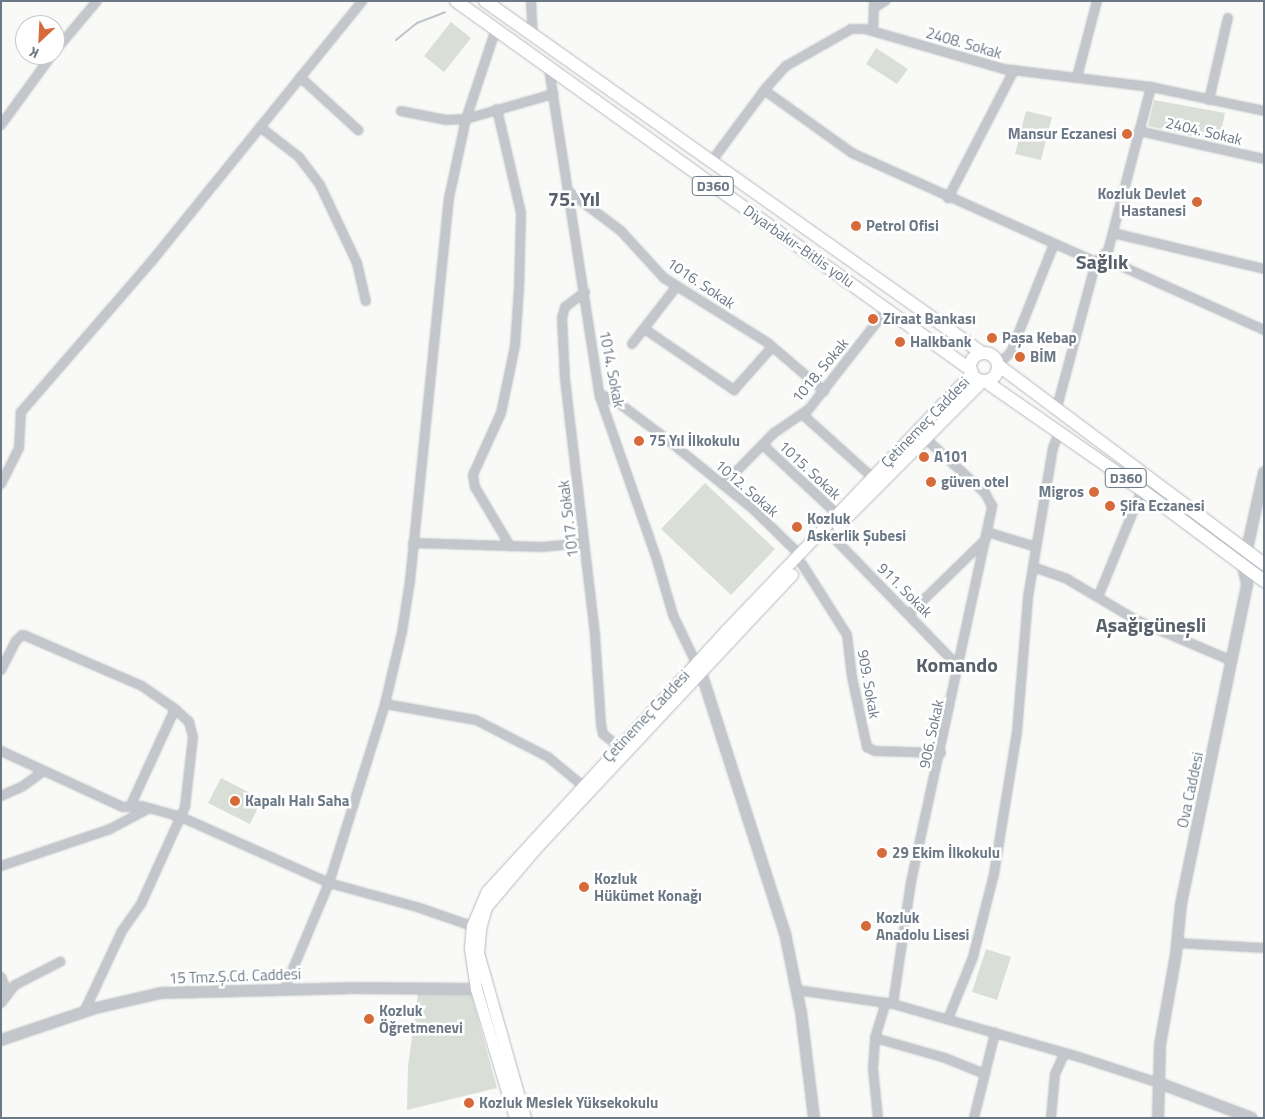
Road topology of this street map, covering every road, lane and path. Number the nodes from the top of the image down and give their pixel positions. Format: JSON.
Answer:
{"nodes":[{"id":1,"x":97,"y":1,"type":"edge"},
{"id":2,"x":362,"y":1,"type":"edge"},
{"id":3,"x":456,"y":1,"type":"edge"},
{"id":4,"x":485,"y":1,"type":"edge"},
{"id":5,"x":530,"y":1,"type":"edge"},
{"id":6,"x":885,"y":1,"type":"edge"},
{"id":7,"x":1097,"y":1,"type":"edge"},
{"id":8,"x":874,"y":4,"type":"edge"},
{"id":9,"x":1228,"y":18,"type":"dead end"},
{"id":10,"x":496,"y":29,"type":"junction"},
{"id":11,"x":873,"y":31,"type":"junction"},
{"id":12,"x":533,"y":35,"type":"junction"},
{"id":13,"x":65,"y":39,"type":"edge"},
{"id":14,"x":45,"y":65,"type":"edge"},
{"id":15,"x":549,"y":69,"type":"junction"},
{"id":16,"x":1014,"y":70,"type":"junction"},
{"id":17,"x":1077,"y":77,"type":"junction"},
{"id":18,"x":300,"y":78,"type":"junction"},
{"id":19,"x":1151,"y":87,"type":"junction"},
{"id":20,"x":764,"y":90,"type":"junction"},
{"id":21,"x":553,"y":94,"type":"junction"},
{"id":22,"x":1209,"y":100,"type":"junction"},
{"id":23,"x":497,"y":109,"type":"junction"},
{"id":24,"x":401,"y":111,"type":"dead end"},
{"id":25,"x":1264,"y":111,"type":"edge"},
{"id":26,"x":466,"y":119,"type":"junction"},
{"id":27,"x":1,"y":125,"type":"edge"},
{"id":28,"x":260,"y":128,"type":"junction"},
{"id":29,"x":358,"y":130,"type":"dead end"},
{"id":30,"x":1139,"y":131,"type":"junction"},
{"id":31,"x":1264,"y":159,"type":"edge"},
{"id":32,"x":711,"y":162,"type":"junction"},
{"id":33,"x":568,"y":191,"type":"junction"},
{"id":34,"x":948,"y":198,"type":"junction"},
{"id":35,"x":1113,"y":233,"type":"junction"},
{"id":36,"x":1054,"y":244,"type":"junction"},
{"id":37,"x":1099,"y":259,"type":"junction"},
{"id":38,"x":1264,"y":269,"type":"edge"},
{"id":39,"x":677,"y":286,"type":"junction"},
{"id":40,"x":585,"y":292,"type":"junction"},
{"id":41,"x":366,"y":301,"type":"dead end"},
{"id":42,"x":888,"y":308,"type":"junction"},
{"id":43,"x":646,"y":330,"type":"junction"},
{"id":44,"x":1264,"y":330,"type":"edge"},
{"id":45,"x":632,"y":344,"type":"dead end"},
{"id":46,"x":772,"y":347,"type":"junction"},
{"id":47,"x":982,"y":353,"type":"junction"},
{"id":48,"x":998,"y":365,"type":"junction"},
{"id":49,"x":977,"y":376,"type":"junction"},
{"id":50,"x":824,"y":391,"type":"junction"},
{"id":51,"x":600,"y":394,"type":"junction"},
{"id":52,"x":1056,"y":411,"type":"junction"},
{"id":53,"x":802,"y":414,"type":"junction"},
{"id":54,"x":1059,"y":432,"type":"junction"},
{"id":55,"x":925,"y":438,"type":"junction"},
{"id":56,"x":763,"y":445,"type":"junction"},
{"id":57,"x":1264,"y":472,"type":"edge"},
{"id":58,"x":872,"y":477,"type":"junction"},
{"id":59,"x":1,"y":484,"type":"edge"},
{"id":60,"x":723,"y":485,"type":"junction"},
{"id":61,"x":1142,"y":490,"type":"junction"},
{"id":62,"x":838,"y":515,"type":"junction"},
{"id":63,"x":830,"y":534,"type":"junction"},
{"id":64,"x":986,"y":536,"type":"junction"},
{"id":65,"x":413,"y":543,"type":"junction"},
{"id":66,"x":584,"y":543,"type":"junction"},
{"id":67,"x":510,"y":546,"type":"junction"},
{"id":68,"x":1036,"y":547,"type":"junction"},
{"id":69,"x":1246,"y":552,"type":"junction"},
{"id":70,"x":801,"y":559,"type":"junction"},
{"id":71,"x":1264,"y":564,"type":"edge"},
{"id":72,"x":1033,"y":567,"type":"junction"},
{"id":73,"x":1244,"y":567,"type":"junction"},
{"id":74,"x":1264,"y":581,"type":"edge"},
{"id":75,"x":1098,"y":597,"type":"junction"},
{"id":76,"x":909,"y":614,"type":"junction"},
{"id":77,"x":1232,"y":661,"type":"junction"},
{"id":78,"x":2,"y":667,"type":"edge"},
{"id":79,"x":698,"y":667,"type":"junction"},
{"id":80,"x":959,"y":667,"type":"junction"},
{"id":81,"x":386,"y":704,"type":"junction"},
{"id":82,"x":175,"y":709,"type":"junction"},
{"id":83,"x":618,"y":746,"type":"junction"},
{"id":84,"x":1,"y":751,"type":"edge"},
{"id":85,"x":941,"y":753,"type":"junction"},
{"id":86,"x":44,"y":771,"type":"junction"},
{"id":87,"x":582,"y":785,"type":"junction"},
{"id":88,"x":1,"y":796,"type":"edge"},
{"id":89,"x":130,"y":807,"type":"junction"},
{"id":90,"x":150,"y":808,"type":"junction"},
{"id":91,"x":181,"y":817,"type":"junction"},
{"id":92,"x":1,"y":866,"type":"edge"},
{"id":93,"x":329,"y":883,"type":"junction"},
{"id":94,"x":472,"y":926,"type":"junction"},
{"id":95,"x":1177,"y":943,"type":"junction"},
{"id":96,"x":1264,"y":948,"type":"edge"},
{"id":97,"x":60,"y":962,"type":"dead end"},
{"id":98,"x":1,"y":978,"type":"edge"},
{"id":99,"x":476,"y":989,"type":"junction"},
{"id":100,"x":284,"y":990,"type":"junction"},
{"id":101,"x":797,"y":990,"type":"junction"},
{"id":102,"x":8,"y":993,"type":"junction"},
{"id":103,"x":1,"y":1003,"type":"edge"},
{"id":104,"x":889,"y":1004,"type":"junction"},
{"id":105,"x":84,"y":1012,"type":"junction"},
{"id":106,"x":948,"y":1019,"type":"junction"},
{"id":107,"x":995,"y":1033,"type":"junction"},
{"id":108,"x":875,"y":1038,"type":"junction"},
{"id":109,"x":1,"y":1040,"type":"edge"},
{"id":110,"x":1065,"y":1053,"type":"junction"},
{"id":111,"x":985,"y":1074,"type":"junction"},
{"id":112,"x":1159,"y":1083,"type":"junction"},
{"id":113,"x":515,"y":1118,"type":"edge"},
{"id":114,"x":525,"y":1118,"type":"edge"},
{"id":115,"x":814,"y":1118,"type":"edge"},
{"id":116,"x":878,"y":1118,"type":"edge"},
{"id":117,"x":974,"y":1118,"type":"edge"},
{"id":118,"x":1051,"y":1118,"type":"edge"},
{"id":119,"x":1158,"y":1118,"type":"edge"},
{"id":120,"x":1252,"y":1118,"type":"edge"}],
"edges":[{"from":1,"to":13,"type":"street"},
{"from":2,"to":18,"type":"street"},
{"from":3,"to":10,"type":"highway","name":"Diyarbakır-Bitlis yolu","number":"D360"},
{"from":4,"to":12,"type":"highway","name":"Diyarbakır-Bitlis yolu","number":"D360"},
{"from":5,"to":12,"type":"street"},
{"from":6,"to":8,"type":"street"},
{"from":7,"to":17,"type":"street"},
{"from":8,"to":11,"type":"street"},
{"from":9,"to":22,"type":"street"},
{"from":10,"to":15,"type":"highway","name":"Diyarbakır-Bitlis yolu","number":"D360"},
{"from":10,"to":26,"type":"street"},
{"from":11,"to":16,"type":"street","name":"2408. Sokak"},
{"from":11,"to":20,"type":"street","name":"2408. Sokak"},
{"from":12,"to":32,"type":"highway","name":"Diyarbakır-Bitlis yolu","number":"D360"},
{"from":14,"to":27,"type":"street"},
{"from":15,"to":21,"type":"street","name":"1014. Sokak"},
{"from":15,"to":42,"type":"highway","name":"Diyarbakır-Bitlis yolu","number":"D360"},
{"from":16,"to":17,"type":"street","name":"2408. Sokak"},
{"from":16,"to":34,"type":"street"},
{"from":17,"to":19,"type":"street","name":"2408. Sokak"},
{"from":18,"to":28,"type":"street"},
{"from":18,"to":29,"type":"street"},
{"from":19,"to":22,"type":"street","name":"2408. Sokak"},
{"from":19,"to":30,"type":"street"},
{"from":20,"to":32,"type":"street","name":"2408. Sokak"},
{"from":20,"to":34,"type":"street"},
{"from":21,"to":23,"type":"street"},
{"from":21,"to":33,"type":"street","name":"1014. Sokak"},
{"from":22,"to":25,"type":"street","name":"2408. Sokak"},
{"from":23,"to":26,"type":"street"},
{"from":23,"to":67,"type":"street"},
{"from":24,"to":26,"type":"street"},
{"from":26,"to":65,"type":"street"},
{"from":28,"to":41,"type":"street"},
{"from":28,"to":59,"type":"street"},
{"from":30,"to":31,"type":"street","name":"2404. Sokak"},
{"from":30,"to":35,"type":"street"},
{"from":32,"to":47,"type":"highway","name":"Diyarbakır-Bitlis yolu","number":"D360"},
{"from":33,"to":39,"type":"street","name":"1016. Sokak"},
{"from":33,"to":40,"type":"street","name":"1014. Sokak"},
{"from":34,"to":36,"type":"street"},
{"from":35,"to":37,"type":"street"},
{"from":35,"to":38,"type":"street"},
{"from":36,"to":37,"type":"street"},
{"from":36,"to":48,"type":"street"},
{"from":37,"to":44,"type":"street"},
{"from":37,"to":52,"type":"street"},
{"from":39,"to":43,"type":"street"},
{"from":39,"to":46,"type":"street","name":"1016. Sokak"},
{"from":40,"to":51,"type":"street","name":"1014. Sokak"},
{"from":40,"to":66,"type":"street","name":"1017. Sokak"},
{"from":42,"to":49,"type":"highway","name":"Diyarbakır-Bitlis yolu","number":"D360"},
{"from":42,"to":50,"type":"street","name":"1018. Sokak"},
{"from":43,"to":45,"type":"street"},
{"from":43,"to":46,"type":"street"},
{"from":46,"to":50,"type":"street","name":"1016. Sokak"},
{"from":47,"to":48,"type":"highway"},
{"from":47,"to":49,"type":"highway"},
{"from":48,"to":49,"type":"highway"},
{"from":48,"to":52,"type":"highway","number":"D360"},
{"from":49,"to":54,"type":"highway","name":"Diyarbakır-Bitlis yolu","number":"D360"},
{"from":49,"to":55,"type":"main road","name":"Çetinemeç Caddesi"},
{"from":49,"to":58,"type":"main road","name":"Çetinemeç Caddesi"},
{"from":50,"to":53,"type":"street","name":"1018. Sokak"},
{"from":51,"to":60,"type":"street","name":"1012. Sokak"},
{"from":51,"to":79,"type":"street","name":"1014. Sokak"},
{"from":52,"to":69,"type":"highway","number":"D360"},
{"from":53,"to":56,"type":"street","name":"1018. Sokak"},
{"from":53,"to":58,"type":"street"},
{"from":54,"to":61,"type":"highway","name":"Diyarbakır-Bitlis yolu","number":"D360"},
{"from":54,"to":68,"type":"street"},
{"from":55,"to":63,"type":"main road","name":"Çetinemeç Caddesi"},
{"from":55,"to":64,"type":"street","name":"906. Sokak"},
{"from":56,"to":60,"type":"street","name":"1018. Sokak"},
{"from":56,"to":62,"type":"street","name":"1015. Sokak"},
{"from":57,"to":69,"type":"street","name":"Ova Caddesi"},
{"from":58,"to":62,"type":"main road","name":"Çetinemeç Caddesi"},
{"from":60,"to":70,"type":"street","name":"1012. Sokak"},
{"from":61,"to":73,"type":"highway","name":"Diyarbakır-Bitlis yolu","number":"D360"},
{"from":61,"to":75,"type":"street"},
{"from":62,"to":70,"type":"main road","name":"Çetinemeç Caddesi"},
{"from":63,"to":70,"type":"main road","name":"Çetinemeç Caddesi"},
{"from":63,"to":76,"type":"street","name":"911. Sokak"},
{"from":64,"to":68,"type":"street"},
{"from":64,"to":76,"type":"street"},
{"from":64,"to":80,"type":"street","name":"906. Sokak"},
{"from":65,"to":67,"type":"street"},
{"from":65,"to":81,"type":"street"},
{"from":66,"to":67,"type":"street"},
{"from":66,"to":83,"type":"street","name":"1017. Sokak"},
{"from":68,"to":72,"type":"street"},
{"from":69,"to":71,"type":"highway","number":"D360"},
{"from":69,"to":73,"type":"street","name":"Ova Caddesi"},
{"from":70,"to":79,"type":"main road","name":"Çetinemeç Caddesi"},
{"from":70,"to":85,"type":"street","name":"909. Sokak"},
{"from":72,"to":75,"type":"street"},
{"from":72,"to":106,"type":"street"},
{"from":73,"to":74,"type":"highway","name":"Diyarbakır-Bitlis yolu","number":"D360"},
{"from":73,"to":77,"type":"street","name":"Ova Caddesi"},
{"from":75,"to":77,"type":"street"},
{"from":76,"to":80,"type":"street","name":"911. Sokak"},
{"from":77,"to":95,"type":"street","name":"Ova Caddesi"},
{"from":78,"to":82,"type":"street"},
{"from":79,"to":83,"type":"main road","name":"Çetinemeç Caddesi"},
{"from":79,"to":101,"type":"street"},
{"from":79,"to":114,"type":"main road","name":"Çetinemeç Caddesi"},
{"from":80,"to":85,"type":"street","name":"906. Sokak"},
{"from":81,"to":87,"type":"street"},
{"from":81,"to":93,"type":"street"},
{"from":82,"to":89,"type":"street"},
{"from":82,"to":91,"type":"street"},
{"from":83,"to":87,"type":"main road","name":"Çetinemeç Caddesi"},
{"from":84,"to":86,"type":"street"},
{"from":85,"to":104,"type":"street","name":"906. Sokak"},
{"from":86,"to":88,"type":"street"},
{"from":86,"to":89,"type":"street"},
{"from":87,"to":94,"type":"main road","name":"Çetinemeç Caddesi"},
{"from":89,"to":90,"type":"street"},
{"from":90,"to":91,"type":"street"},
{"from":90,"to":92,"type":"street"},
{"from":91,"to":93,"type":"street"},
{"from":91,"to":105,"type":"street"},
{"from":93,"to":94,"type":"street"},
{"from":93,"to":100,"type":"street"},
{"from":94,"to":99,"type":"main road","name":"Çetinemeç Caddesi"},
{"from":95,"to":96,"type":"street"},
{"from":95,"to":112,"type":"street","name":"Ova Caddesi"},
{"from":97,"to":102,"type":"street"},
{"from":98,"to":102,"type":"street"},
{"from":99,"to":100,"type":"street","name":"15 Tmz.Ş.Cd. Caddesi"},
{"from":99,"to":113,"type":"main road","name":"Çetinemeç Caddesi"},
{"from":100,"to":105,"type":"street","name":"15 Tmz.Ş.Cd. Caddesi"},
{"from":101,"to":104,"type":"street"},
{"from":101,"to":115,"type":"street"},
{"from":102,"to":103,"type":"street"},
{"from":104,"to":106,"type":"street"},
{"from":104,"to":108,"type":"street","name":"906. Sokak"},
{"from":105,"to":109,"type":"street","name":"15 Tmz.Ş.Cd. Caddesi"},
{"from":106,"to":107,"type":"street"},
{"from":107,"to":110,"type":"street"},
{"from":107,"to":111,"type":"street"},
{"from":108,"to":111,"type":"street"},
{"from":108,"to":116,"type":"street","name":"906. Sokak"},
{"from":110,"to":112,"type":"street"},
{"from":110,"to":118,"type":"street"},
{"from":111,"to":117,"type":"street"},
{"from":112,"to":119,"type":"street","name":"Ova Caddesi"},
{"from":112,"to":120,"type":"street"}]}
